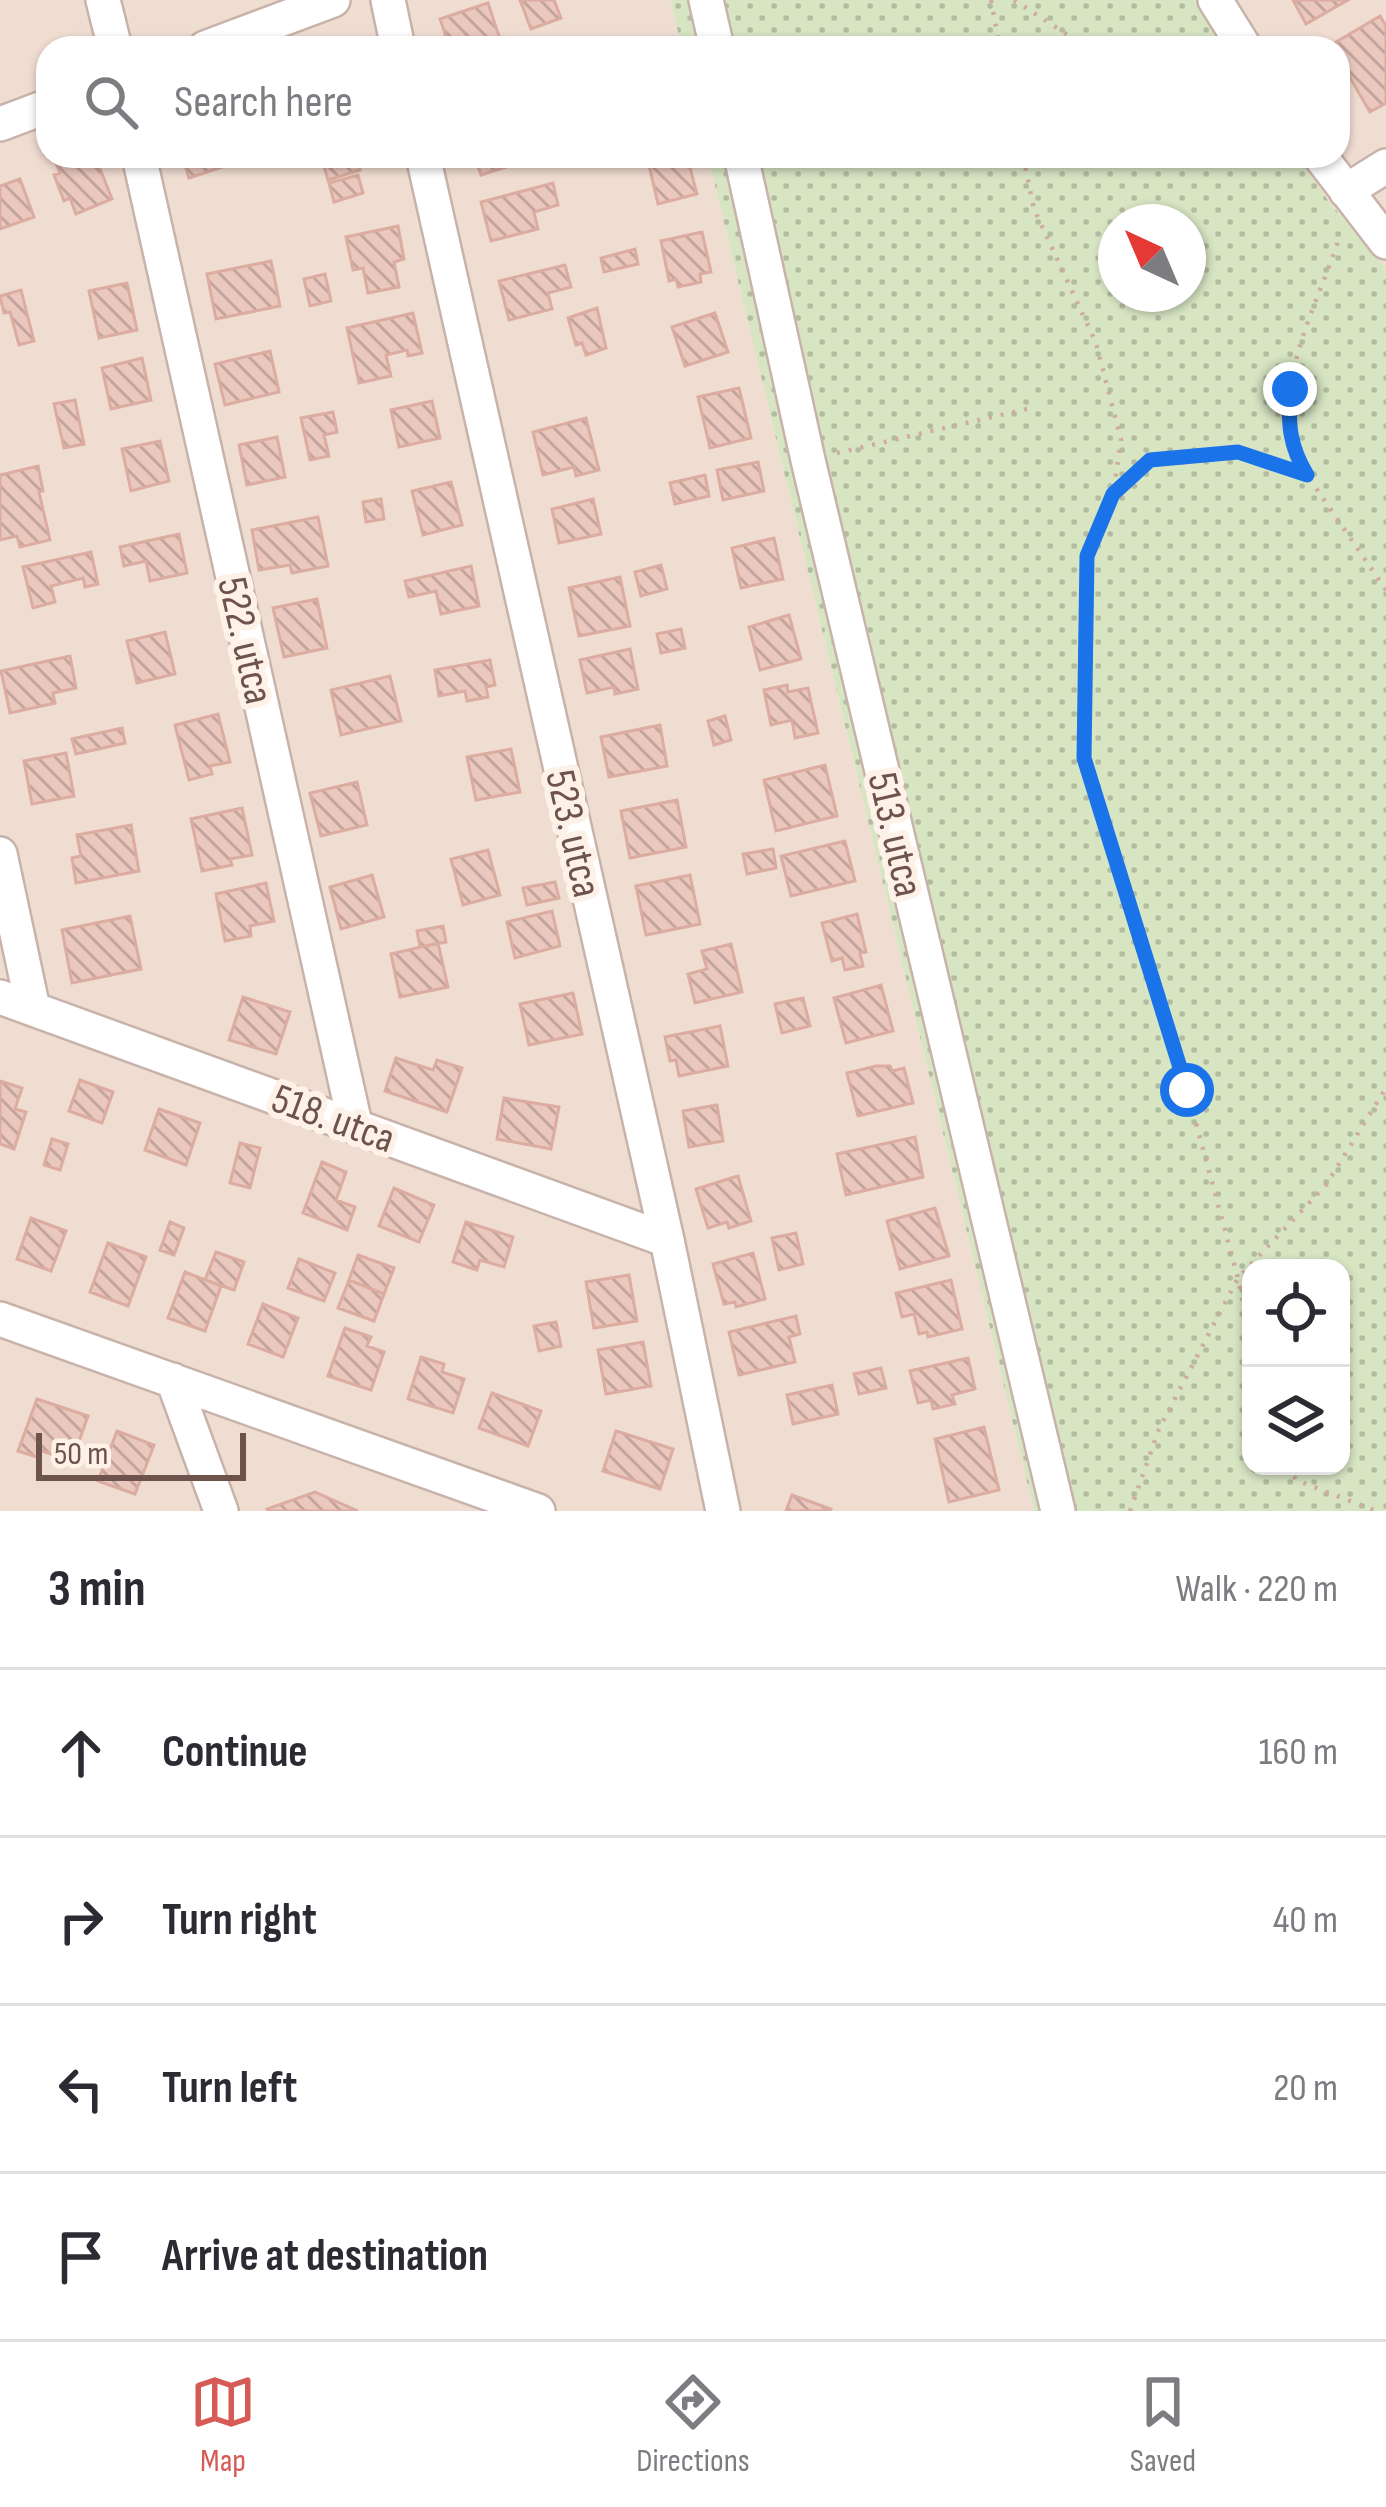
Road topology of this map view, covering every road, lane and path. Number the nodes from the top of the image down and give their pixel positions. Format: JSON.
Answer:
{"nodes":[{"id":1,"x":103,"y":0,"type":"edge"},
{"id":2,"x":333,"y":0,"type":"edge"},
{"id":3,"x":388,"y":0,"type":"edge"},
{"id":4,"x":706,"y":0,"type":"edge"},
{"id":5,"x":991,"y":0,"type":"edge"},
{"id":6,"x":1014,"y":0,"type":"edge"},
{"id":7,"x":1214,"y":0,"type":"edge"},
{"id":8,"x":112,"y":36,"type":"edge"},
{"id":9,"x":237,"y":36,"type":"edge"},
{"id":10,"x":396,"y":36,"type":"edge"},
{"id":11,"x":714,"y":36,"type":"edge"},
{"id":12,"x":998,"y":36,"type":"edge"},
{"id":13,"x":1070,"y":36,"type":"edge"},
{"id":14,"x":1236,"y":36,"type":"edge"},
{"id":15,"x":36,"y":110,"type":"edge"},
{"id":16,"x":0,"y":124,"type":"edge"},
{"id":17,"x":1386,"y":166,"type":"edge"},
{"id":18,"x":142,"y":168,"type":"edge"},
{"id":19,"x":426,"y":168,"type":"edge"},
{"id":20,"x":744,"y":168,"type":"edge"},
{"id":21,"x":1025,"y":168,"type":"edge"},
{"id":22,"x":1329,"y":168,"type":"edge"},
{"id":23,"x":1346,"y":191,"type":"junction"},
{"id":24,"x":1386,"y":242,"type":"edge"},
{"id":25,"x":1031,"y":408,"type":"dead end"},
{"id":26,"x":808,"y":460,"type":"junction"},
{"id":27,"x":1307,"y":475,"type":"junction"},
{"id":28,"x":1113,"y":494,"type":"junction"},
{"id":29,"x":1386,"y":590,"type":"edge"},
{"id":30,"x":0,"y":854,"type":"edge"},
{"id":31,"x":0,"y":997,"type":"edge"},
{"id":32,"x":33,"y":1009,"type":"junction"},
{"id":33,"x":1386,"y":1088,"type":"edge"},
{"id":34,"x":355,"y":1124,"type":"junction"},
{"id":35,"x":667,"y":1240,"type":"junction"},
{"id":36,"x":1238,"y":1278,"type":"junction"},
{"id":37,"x":1242,"y":1298,"type":"edge"},
{"id":38,"x":0,"y":1319,"type":"edge"},
{"id":39,"x":173,"y":1380,"type":"junction"},
{"id":40,"x":1293,"y":1475,"type":"edge"},
{"id":41,"x":221,"y":1511,"type":"edge"},
{"id":42,"x":538,"y":1511,"type":"edge"},
{"id":43,"x":723,"y":1511,"type":"edge"},
{"id":44,"x":1058,"y":1511,"type":"edge"},
{"id":45,"x":1130,"y":1511,"type":"edge"},
{"id":46,"x":1376,"y":1511,"type":"edge"}],
"edges":[{"from":1,"to":8,"type":"street"},
{"from":2,"to":9,"type":"street"},
{"from":3,"to":10,"type":"street"},
{"from":4,"to":11,"type":"street"},
{"from":5,"to":12,"type":"path"},
{"from":6,"to":13,"type":"path"},
{"from":7,"to":14,"type":"street"},
{"from":15,"to":16,"type":"street"},
{"from":17,"to":23,"type":"street"},
{"from":18,"to":34,"type":"street","name":"522. utca"},
{"from":19,"to":35,"type":"street","name":"523. utca"},
{"from":20,"to":26,"type":"street","name":"513. utca"},
{"from":21,"to":28,"type":"path"},
{"from":22,"to":23,"type":"street"},
{"from":23,"to":24,"type":"street"},
{"from":23,"to":27,"type":"path"},
{"from":25,"to":26,"type":"path"},
{"from":26,"to":44,"type":"street","name":"513. utca"},
{"from":27,"to":28,"type":"path"},
{"from":27,"to":29,"type":"path"},
{"from":28,"to":36,"type":"path"},
{"from":30,"to":32,"type":"street"},
{"from":31,"to":32,"type":"street","name":"518. utca"},
{"from":32,"to":34,"type":"street","name":"518. utca"},
{"from":33,"to":36,"type":"path"},
{"from":34,"to":35,"type":"street","name":"518. utca"},
{"from":35,"to":43,"type":"street","name":"523. utca"},
{"from":36,"to":37,"type":"path"},
{"from":36,"to":45,"type":"path"},
{"from":38,"to":39,"type":"street"},
{"from":39,"to":41,"type":"street"},
{"from":39,"to":42,"type":"street"},
{"from":40,"to":46,"type":"path"}]}
